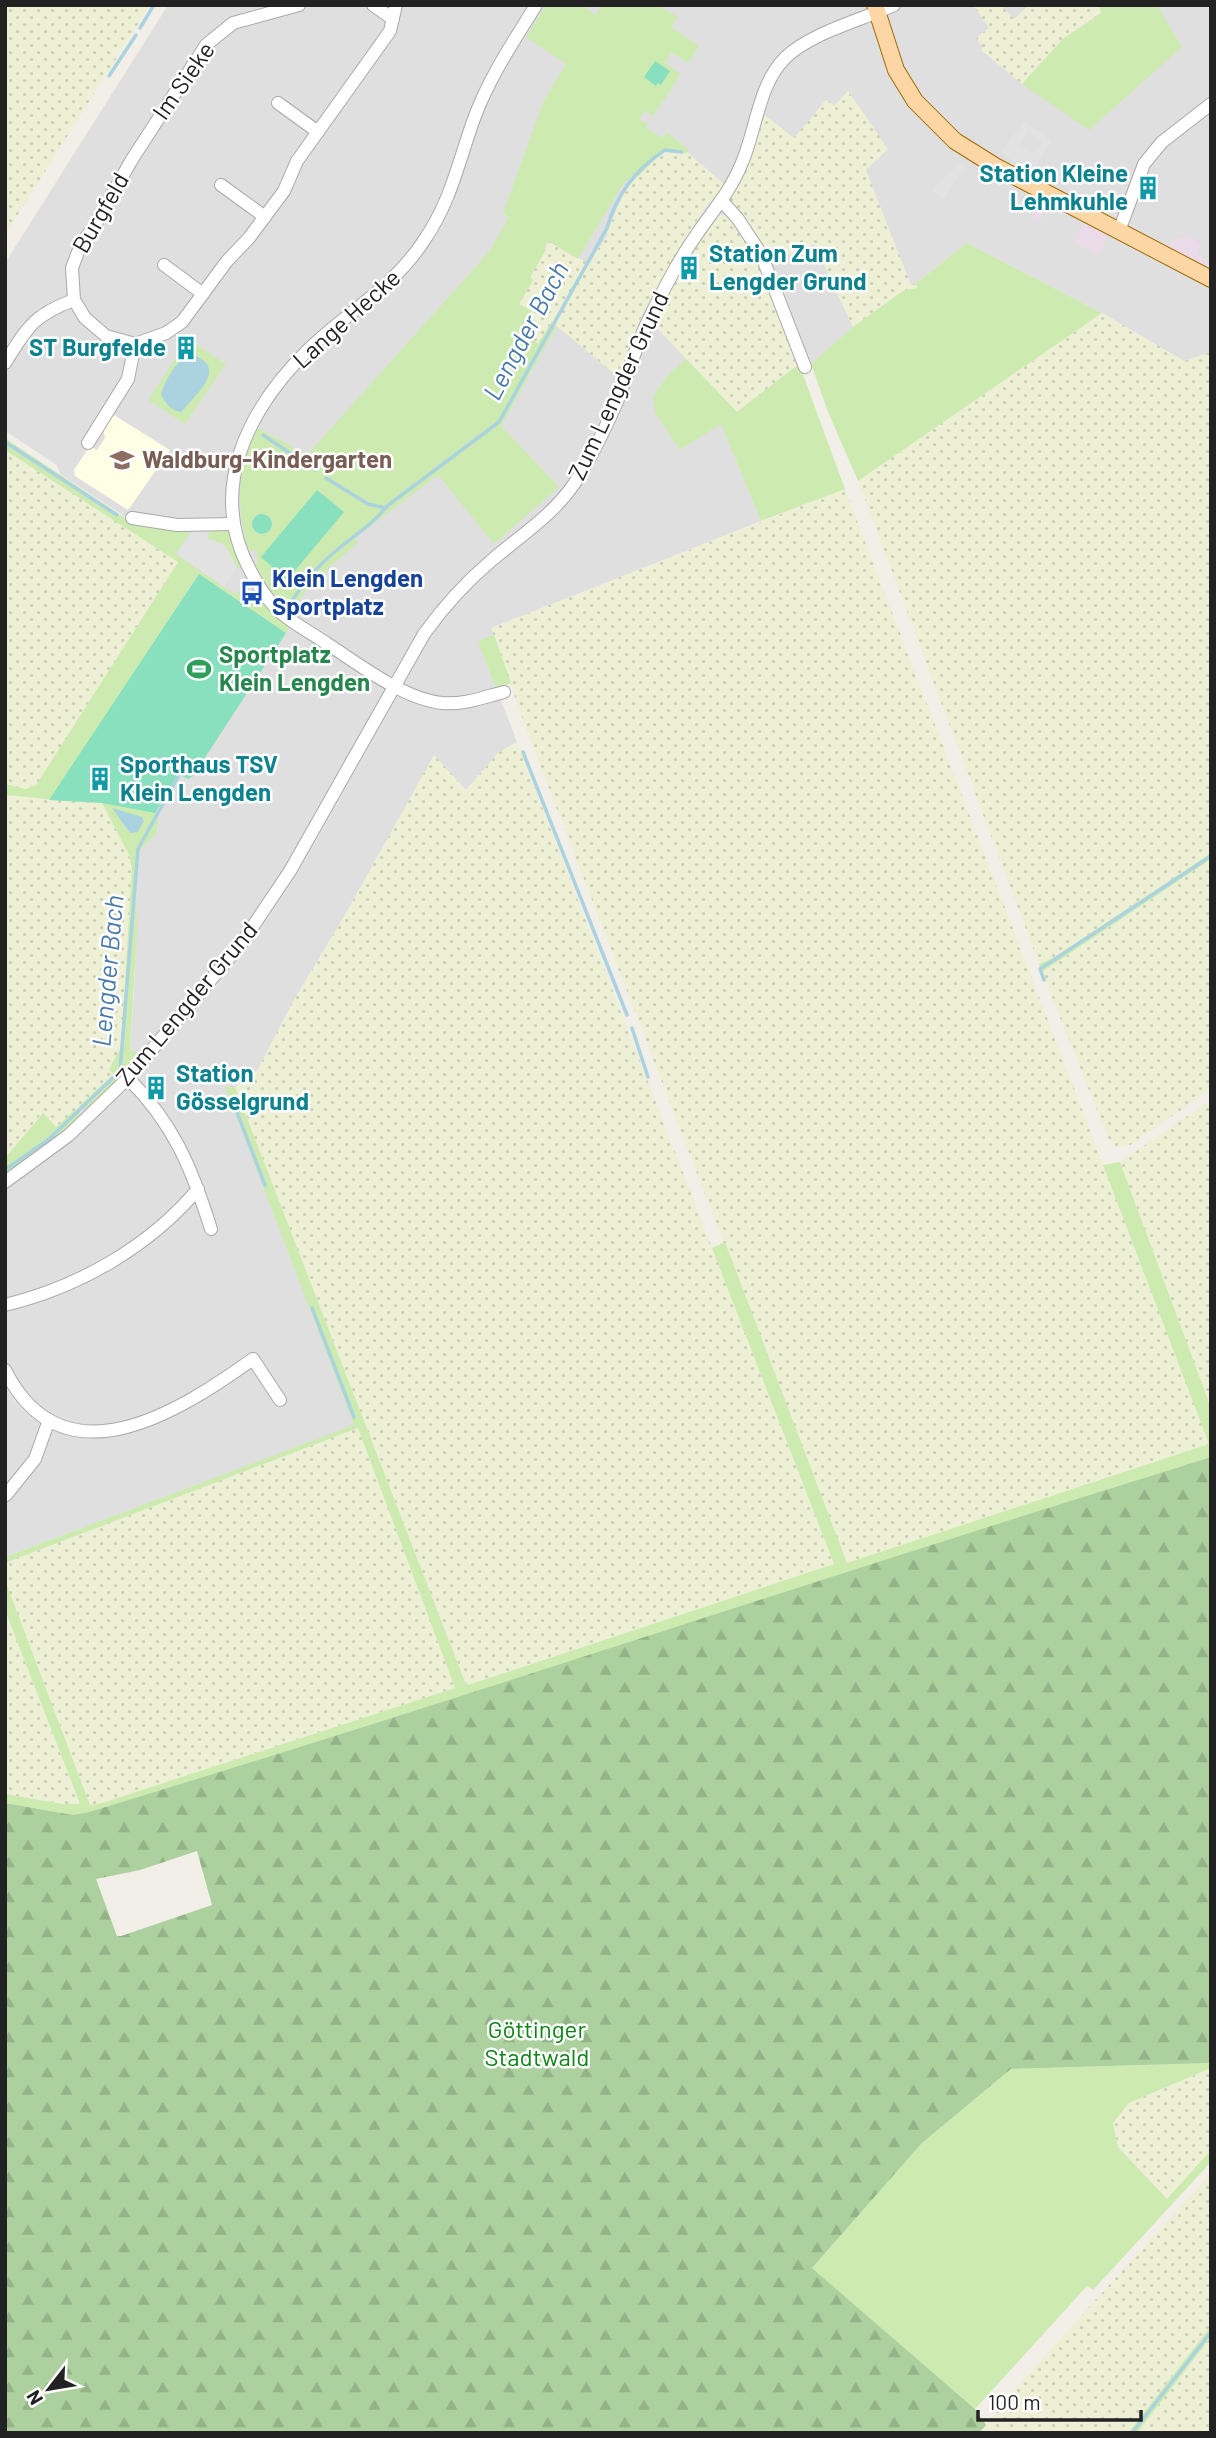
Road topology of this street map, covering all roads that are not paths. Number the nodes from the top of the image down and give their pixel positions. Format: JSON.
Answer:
{"nodes":[{"id":1,"x":299,"y":5,"type":"edge"},
{"id":2,"x":373,"y":5,"type":"edge"},
{"id":3,"x":396,"y":5,"type":"edge"},
{"id":4,"x":536,"y":5,"type":"edge"},
{"id":5,"x":894,"y":5,"type":"edge"},
{"id":6,"x":876,"y":8,"type":"edge"},
{"id":7,"x":393,"y":19,"type":"junction"},
{"id":8,"x":278,"y":103,"type":"dead end"},
{"id":9,"x":1211,"y":104,"type":"edge"},
{"id":10,"x":149,"y":132,"type":"joint"},
{"id":11,"x":318,"y":132,"type":"junction"},
{"id":12,"x":221,"y":185,"type":"dead end"},
{"id":13,"x":721,"y":200,"type":"junction"},
{"id":14,"x":265,"y":217,"type":"junction"},
{"id":15,"x":1119,"y":231,"type":"junction"},
{"id":16,"x":164,"y":265,"type":"dead end"},
{"id":17,"x":1211,"y":279,"type":"edge"},
{"id":18,"x":203,"y":294,"type":"junction"},
{"id":19,"x":74,"y":300,"type":"junction"},
{"id":20,"x":135,"y":344,"type":"junction"},
{"id":21,"x":5,"y":363,"type":"edge"},
{"id":22,"x":805,"y":367,"type":"dead end"},
{"id":23,"x":88,"y":443,"type":"dead end"},
{"id":24,"x":132,"y":518,"type":"dead end"},
{"id":25,"x":234,"y":524,"type":"junction"},
{"id":26,"x":395,"y":685,"type":"junction"},
{"id":27,"x":505,"y":692,"type":"dead end"},
{"id":28,"x":128,"y":1078,"type":"junction"},
{"id":29,"x":5,"y":1182,"type":"edge"},
{"id":30,"x":198,"y":1189,"type":"junction"},
{"id":31,"x":211,"y":1229,"type":"dead end"},
{"id":32,"x":5,"y":1305,"type":"edge"},
{"id":33,"x":5,"y":1370,"type":"edge"},
{"id":34,"x":280,"y":1400,"type":"dead end"},
{"id":35,"x":49,"y":1420,"type":"junction"},
{"id":36,"x":6,"y":1495,"type":"edge"}],
"edges":[{"from":1,"to":10,"type":"street","name":"Im Sieke"},
{"from":2,"to":7,"type":"street"},
{"from":3,"to":7,"type":"street"},
{"from":4,"to":25,"type":"street","name":"Lange Hecke"},
{"from":5,"to":6,"type":"street","name":"Zum Lengder Grund"},
{"from":6,"to":13,"type":"street","name":"Zum Lengder Grund"},
{"from":6,"to":15,"type":"main road"},
{"from":7,"to":11,"type":"street"},
{"from":8,"to":11,"type":"street"},
{"from":9,"to":15,"type":"street"},
{"from":10,"to":19,"type":"street","name":"Burgfeld"},
{"from":11,"to":14,"type":"street"},
{"from":12,"to":14,"type":"street"},
{"from":13,"to":22,"type":"street"},
{"from":13,"to":26,"type":"street","name":"Zum Lengder Grund"},
{"from":14,"to":18,"type":"street"},
{"from":15,"to":17,"type":"main road"},
{"from":16,"to":18,"type":"street"},
{"from":18,"to":20,"type":"street"},
{"from":19,"to":20,"type":"street"},
{"from":19,"to":21,"type":"street"},
{"from":20,"to":23,"type":"street"},
{"from":24,"to":25,"type":"street"},
{"from":25,"to":26,"type":"street","name":"Lange Hecke"},
{"from":26,"to":27,"type":"street"},
{"from":26,"to":28,"type":"street","name":"Zum Lengder Grund"},
{"from":28,"to":29,"type":"street","name":"Zum Lengder Grund"},
{"from":28,"to":30,"type":"street"},
{"from":30,"to":31,"type":"street"},
{"from":30,"to":32,"type":"street"},
{"from":33,"to":35,"type":"street"},
{"from":34,"to":35,"type":"street"},
{"from":35,"to":36,"type":"street"}]}
